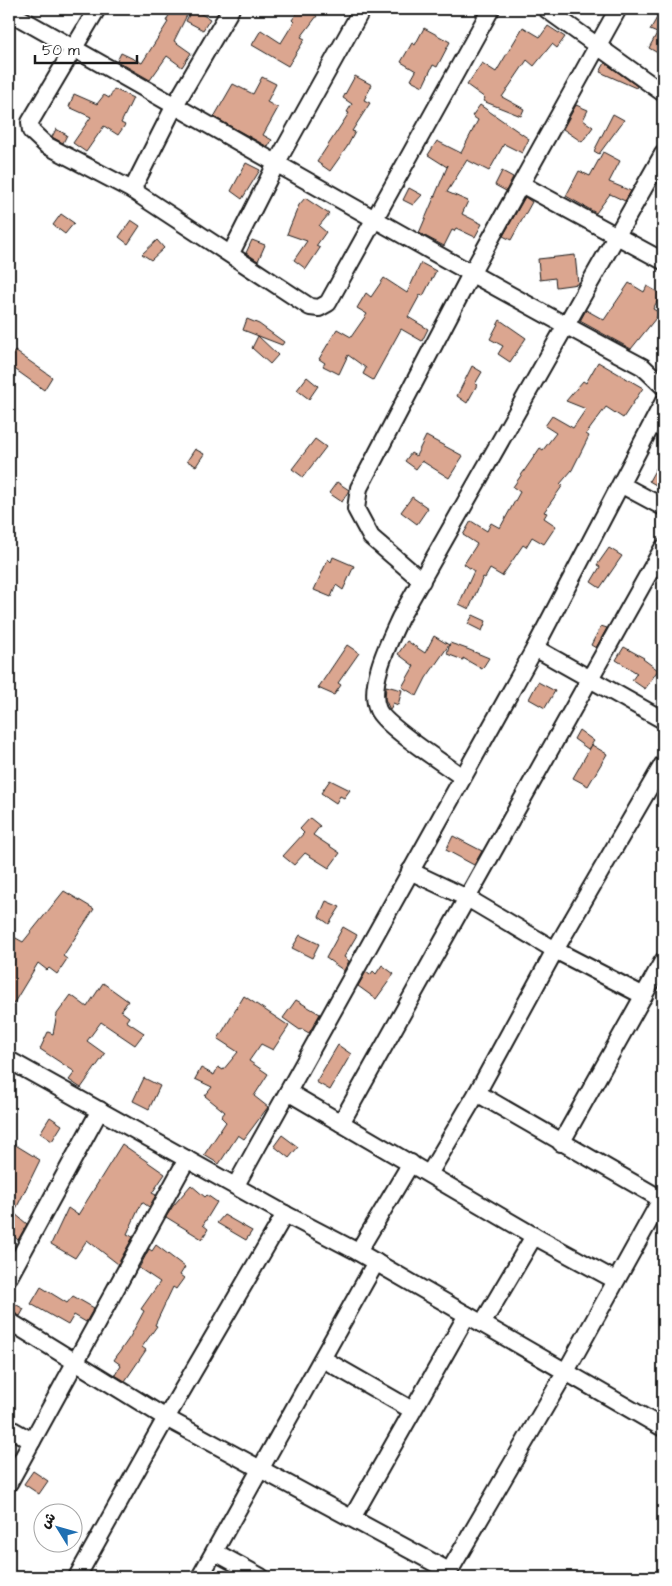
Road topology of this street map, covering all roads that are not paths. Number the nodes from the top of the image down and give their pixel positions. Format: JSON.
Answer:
{"nodes":[{"id":1,"x":97,"y":9,"type":"edge"},
{"id":2,"x":231,"y":9,"type":"edge"},
{"id":3,"x":362,"y":9,"type":"edge"},
{"id":4,"x":491,"y":9,"type":"edge"},
{"id":5,"x":546,"y":9,"type":"edge"},
{"id":6,"x":618,"y":9,"type":"edge"},
{"id":7,"x":9,"y":12,"type":"edge"},
{"id":8,"x":598,"y":44,"type":"junction"},
{"id":9,"x":74,"y":48,"type":"junction"},
{"id":10,"x":663,"y":93,"type":"edge"},
{"id":11,"x":175,"y":105,"type":"junction"},
{"id":12,"x":663,"y":154,"type":"edge"},
{"id":13,"x":277,"y":162,"type":"junction"},
{"id":14,"x":521,"y":184,"type":"junction"},
{"id":15,"x":132,"y":190,"type":"junction"},
{"id":16,"x":373,"y":219,"type":"junction"},
{"id":17,"x":616,"y":236,"type":"junction"},
{"id":18,"x":231,"y":253,"type":"junction"},
{"id":19,"x":663,"y":261,"type":"edge"},
{"id":20,"x":471,"y":274,"type":"junction"},
{"id":21,"x":568,"y":326,"type":"junction"},
{"id":22,"x":662,"y":379,"type":"edge"},
{"id":23,"x":663,"y":404,"type":"edge"},
{"id":24,"x":622,"y":485,"type":"junction"},
{"id":25,"x":663,"y":507,"type":"edge"},
{"id":26,"x":663,"y":548,"type":"edge"},
{"id":27,"x":422,"y":581,"type":"junction"},
{"id":28,"x":534,"y":648,"type":"junction"},
{"id":29,"x":590,"y":678,"type":"junction"},
{"id":30,"x":663,"y":720,"type":"edge"},
{"id":31,"x":663,"y":764,"type":"edge"},
{"id":32,"x":462,"y":777,"type":"junction"},
{"id":33,"x":410,"y":870,"type":"junction"},
{"id":34,"x":469,"y":899,"type":"junction"},
{"id":35,"x":555,"y":950,"type":"junction"},
{"id":36,"x":663,"y":961,"type":"edge"},
{"id":37,"x":644,"y":996,"type":"junction"},
{"id":38,"x":9,"y":1062,"type":"edge"},
{"id":39,"x":288,"y":1092,"type":"junction"},
{"id":40,"x":477,"y":1093,"type":"junction"},
{"id":41,"x":100,"y":1110,"type":"junction"},
{"id":42,"x":341,"y":1123,"type":"junction"},
{"id":43,"x":562,"y":1143,"type":"junction"},
{"id":44,"x":187,"y":1159,"type":"junction"},
{"id":45,"x":411,"y":1163,"type":"junction"},
{"id":46,"x":429,"y":1174,"type":"junction"},
{"id":47,"x":236,"y":1185,"type":"junction"},
{"id":48,"x":662,"y":1197,"type":"edge"},
{"id":49,"x":285,"y":1214,"type":"junction"},
{"id":50,"x":534,"y":1236,"type":"junction"},
{"id":51,"x":358,"y":1252,"type":"junction"},
{"id":52,"x":376,"y":1262,"type":"junction"},
{"id":53,"x":9,"y":1277,"type":"edge"},
{"id":54,"x":615,"y":1280,"type":"junction"},
{"id":55,"x":467,"y":1315,"type":"junction"},
{"id":56,"x":9,"y":1321,"type":"edge"},
{"id":57,"x":482,"y":1324,"type":"junction"},
{"id":58,"x":323,"y":1359,"type":"junction"},
{"id":59,"x":77,"y":1361,"type":"junction"},
{"id":60,"x":565,"y":1373,"type":"junction"},
{"id":61,"x":412,"y":1410,"type":"junction"},
{"id":62,"x":166,"y":1418,"type":"junction"},
{"id":63,"x":9,"y":1428,"type":"edge"},
{"id":64,"x":663,"y":1428,"type":"edge"},
{"id":65,"x":32,"y":1441,"type":"junction"},
{"id":66,"x":259,"y":1470,"type":"junction"},
{"id":67,"x":9,"y":1484,"type":"edge"},
{"id":68,"x":352,"y":1518,"type":"junction"},
{"id":69,"x":215,"y":1552,"type":"junction"},
{"id":70,"x":447,"y":1574,"type":"edge"},
{"id":71,"x":78,"y":1577,"type":"edge"},
{"id":72,"x":200,"y":1577,"type":"edge"},
{"id":73,"x":261,"y":1577,"type":"edge"}],
"edges":[{"from":1,"to":9,"type":"street"},
{"from":2,"to":11,"type":"street"},
{"from":3,"to":13,"type":"street"},
{"from":4,"to":16,"type":"street"},
{"from":5,"to":8,"type":"street"},
{"from":6,"to":8,"type":"street"},
{"from":7,"to":9,"type":"street"},
{"from":8,"to":10,"type":"street"},
{"from":8,"to":14,"type":"street"},
{"from":9,"to":11,"type":"street"},
{"from":9,"to":15,"type":"street"},
{"from":11,"to":13,"type":"street"},
{"from":11,"to":15,"type":"street"},
{"from":12,"to":17,"type":"street"},
{"from":13,"to":16,"type":"street"},
{"from":13,"to":18,"type":"street"},
{"from":14,"to":17,"type":"street"},
{"from":14,"to":20,"type":"street"},
{"from":15,"to":18,"type":"street"},
{"from":16,"to":18,"type":"street"},
{"from":16,"to":20,"type":"street"},
{"from":17,"to":19,"type":"street"},
{"from":17,"to":21,"type":"street"},
{"from":20,"to":21,"type":"street"},
{"from":20,"to":27,"type":"street"},
{"from":21,"to":22,"type":"street"},
{"from":21,"to":27,"type":"street"},
{"from":23,"to":24,"type":"street"},
{"from":24,"to":25,"type":"street"},
{"from":24,"to":28,"type":"street"},
{"from":26,"to":29,"type":"street"},
{"from":27,"to":32,"type":"street"},
{"from":28,"to":29,"type":"street"},
{"from":28,"to":32,"type":"street"},
{"from":29,"to":30,"type":"street"},
{"from":29,"to":34,"type":"street"},
{"from":31,"to":35,"type":"street"},
{"from":32,"to":33,"type":"street"},
{"from":33,"to":34,"type":"street"},
{"from":33,"to":39,"type":"street"},
{"from":34,"to":35,"type":"street"},
{"from":34,"to":42,"type":"street"},
{"from":35,"to":37,"type":"street"},
{"from":35,"to":40,"type":"street"},
{"from":36,"to":37,"type":"street"},
{"from":37,"to":43,"type":"street"},
{"from":38,"to":41,"type":"street"},
{"from":39,"to":42,"type":"street"},
{"from":39,"to":47,"type":"street"},
{"from":40,"to":43,"type":"street"},
{"from":40,"to":46,"type":"street"},
{"from":41,"to":44,"type":"street"},
{"from":41,"to":53,"type":"street"},
{"from":42,"to":45,"type":"street"},
{"from":43,"to":48,"type":"street"},
{"from":44,"to":47,"type":"street"},
{"from":44,"to":59,"type":"street"},
{"from":45,"to":46,"type":"street"},
{"from":45,"to":51,"type":"street"},
{"from":46,"to":50,"type":"street"},
{"from":47,"to":49,"type":"street"},
{"from":48,"to":54,"type":"street"},
{"from":49,"to":51,"type":"street"},
{"from":49,"to":62,"type":"street"},
{"from":50,"to":54,"type":"street"},
{"from":50,"to":57,"type":"street"},
{"from":51,"to":52,"type":"street"},
{"from":52,"to":55,"type":"street"},
{"from":52,"to":58,"type":"street"},
{"from":54,"to":60,"type":"street"},
{"from":55,"to":57,"type":"street"},
{"from":55,"to":61,"type":"street"},
{"from":56,"to":59,"type":"street"},
{"from":57,"to":60,"type":"street"},
{"from":58,"to":61,"type":"street"},
{"from":58,"to":66,"type":"street"},
{"from":59,"to":62,"type":"street"},
{"from":59,"to":65,"type":"street"},
{"from":60,"to":64,"type":"street"},
{"from":60,"to":70,"type":"street"},
{"from":61,"to":68,"type":"street"},
{"from":62,"to":66,"type":"street"},
{"from":62,"to":71,"type":"street"},
{"from":63,"to":65,"type":"street"},
{"from":65,"to":67,"type":"street"},
{"from":66,"to":68,"type":"street"},
{"from":66,"to":69,"type":"street"},
{"from":68,"to":70,"type":"street"},
{"from":69,"to":72,"type":"street"},
{"from":69,"to":73,"type":"street"}]}
